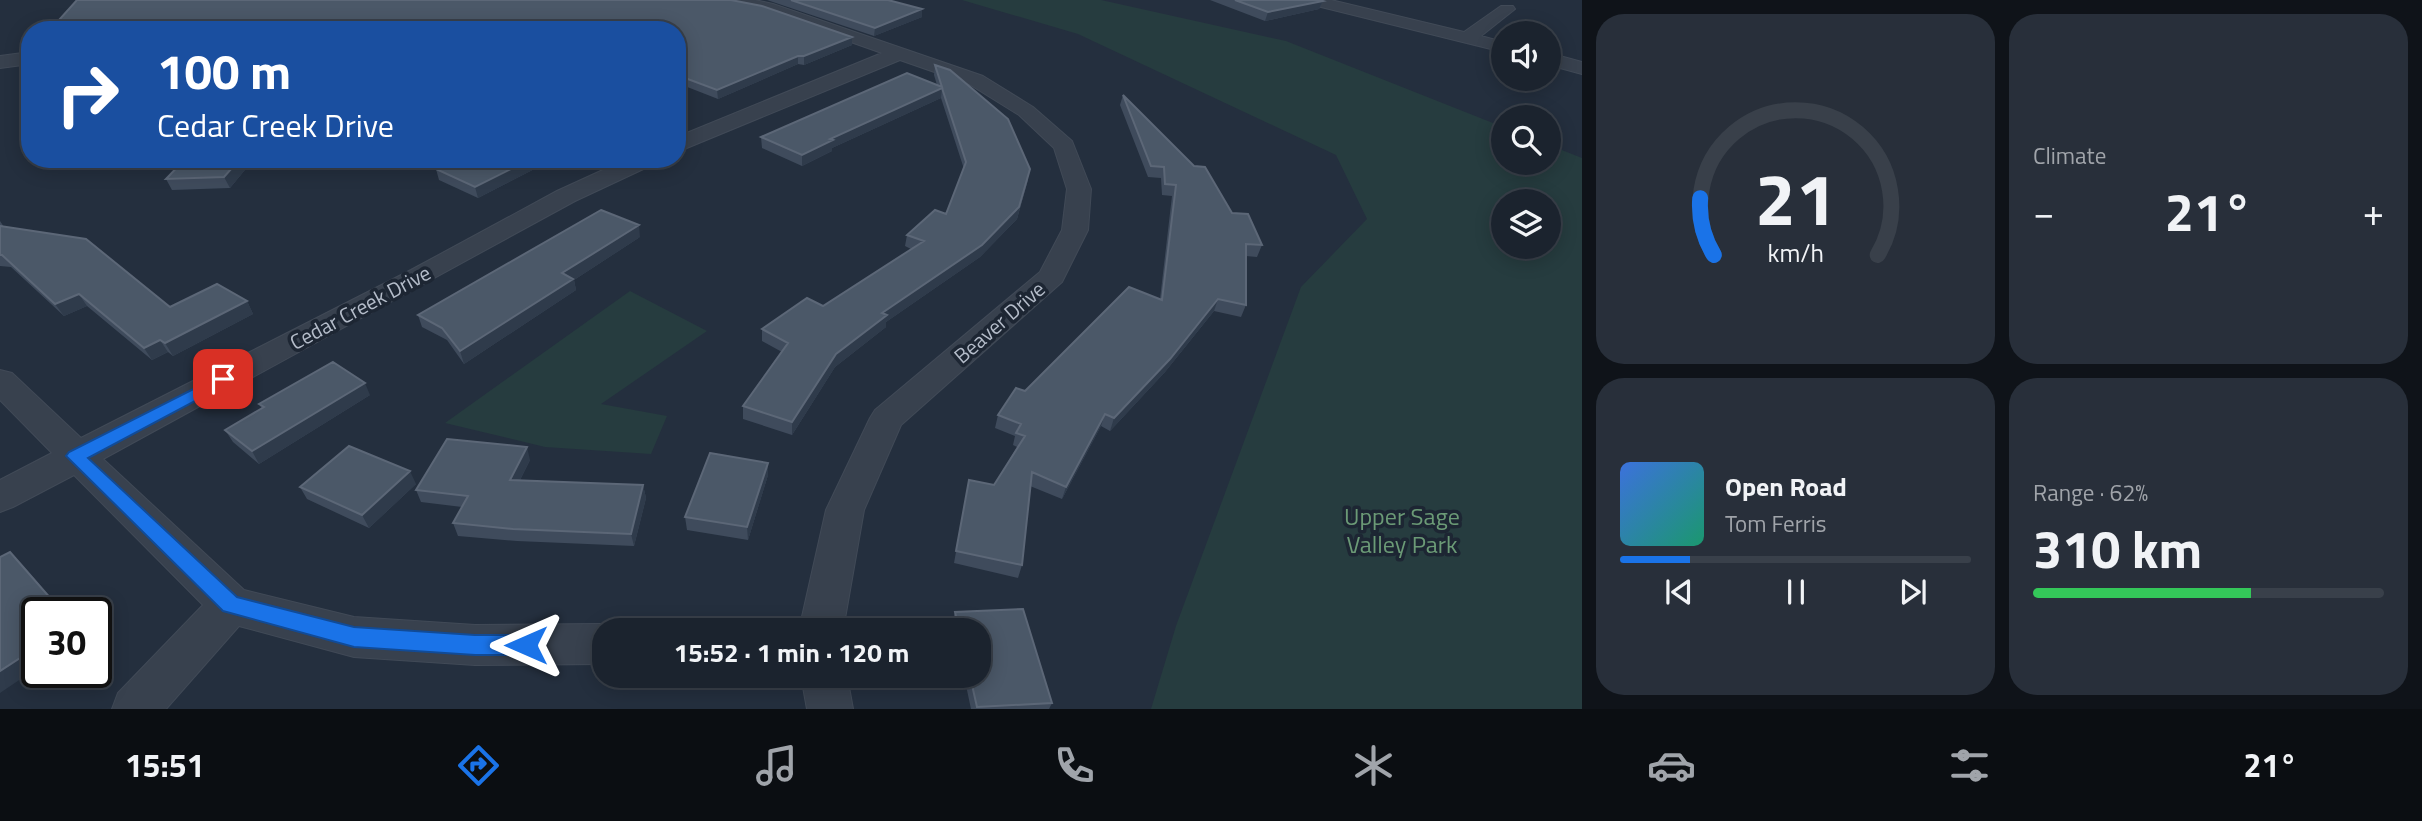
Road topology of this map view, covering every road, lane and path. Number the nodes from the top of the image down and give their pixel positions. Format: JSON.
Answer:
{"nodes":[{"id":1,"x":728,"y":0,"type":"edge"},
{"id":2,"x":1311,"y":0,"type":"edge"},
{"id":3,"x":1507,"y":9,"type":"dead end"},
{"id":4,"x":1467,"y":38,"type":"junction"},
{"id":5,"x":1491,"y":44,"type":"edge"},
{"id":6,"x":902,"y":52,"type":"junction"},
{"id":7,"x":21,"y":59,"type":"edge"},
{"id":8,"x":0,"y":62,"type":"edge"},
{"id":9,"x":1561,"y":62,"type":"edge"},
{"id":10,"x":1582,"y":68,"type":"edge"},
{"id":11,"x":686,"y":134,"type":"edge"},
{"id":12,"x":627,"y":168,"type":"edge"},
{"id":13,"x":0,"y":381,"type":"edge"},
{"id":14,"x":75,"y":456,"type":"junction"},
{"id":15,"x":0,"y":497,"type":"edge"},
{"id":16,"x":231,"y":605,"type":"junction"},
{"id":17,"x":823,"y":618,"type":"edge"},
{"id":18,"x":592,"y":644,"type":"edge"},
{"id":19,"x":826,"y":688,"type":"edge"},
{"id":20,"x":135,"y":709,"type":"edge"},
{"id":21,"x":830,"y":709,"type":"edge"}],
"edges":[{"from":1,"to":6,"type":"street","name":"Beaver Drive"},
{"from":2,"to":4,"type":"street"},
{"from":3,"to":4,"type":"street"},
{"from":4,"to":5,"type":"street"},
{"from":6,"to":11,"type":"street"},
{"from":6,"to":17,"type":"street","name":"Beaver Drive"},
{"from":7,"to":8,"type":"street"},
{"from":9,"to":10,"type":"street"},
{"from":12,"to":14,"type":"street","name":"Cedar Creek Drive"},
{"from":13,"to":14,"type":"street"},
{"from":14,"to":15,"type":"street","name":"Cedar Creek Drive"},
{"from":14,"to":16,"type":"street"},
{"from":16,"to":18,"type":"street"},
{"from":16,"to":20,"type":"street"},
{"from":19,"to":21,"type":"street"}]}
